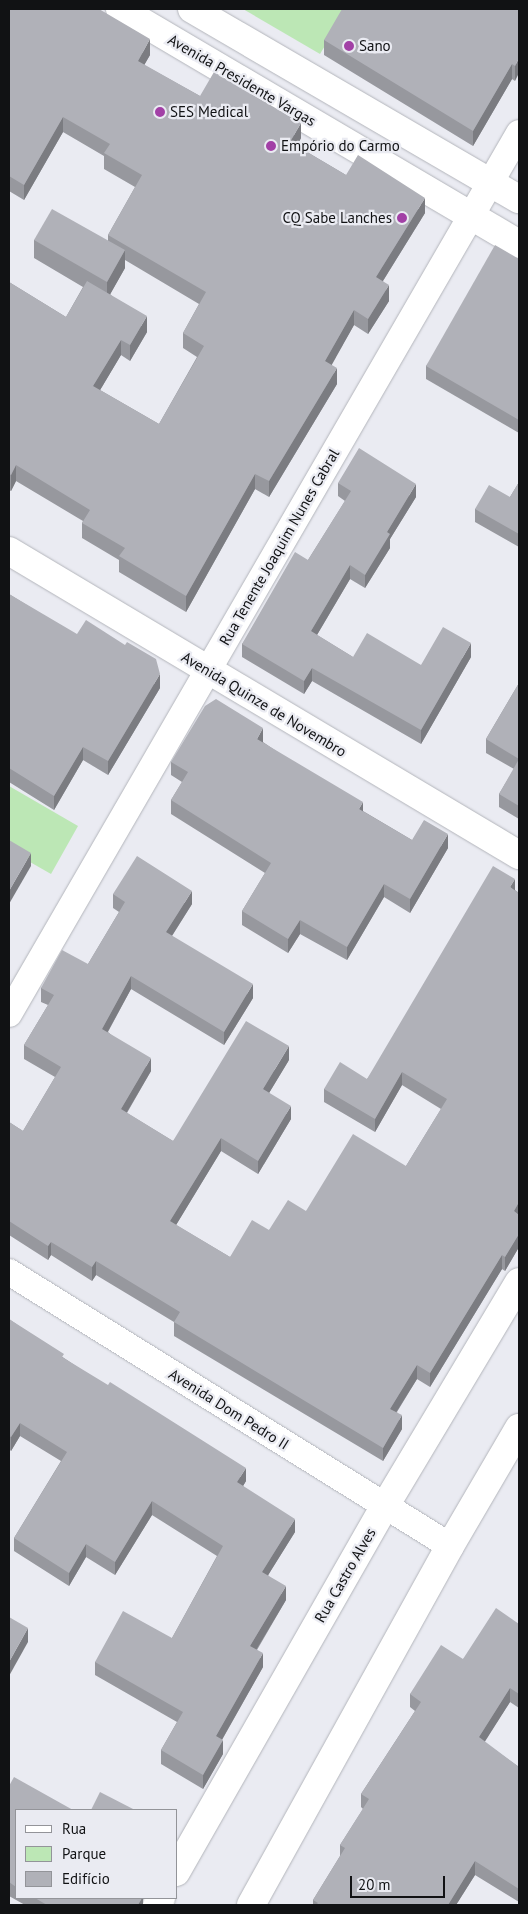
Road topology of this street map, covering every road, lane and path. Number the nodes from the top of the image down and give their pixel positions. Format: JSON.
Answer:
{"nodes":[{"id":1,"x":120,"y":9,"type":"edge"},
{"id":2,"x":192,"y":9,"type":"edge"},
{"id":3,"x":519,"y":133,"type":"edge"},
{"id":4,"x":492,"y":182,"type":"junction"},
{"id":5,"x":519,"y":199,"type":"edge"},
{"id":6,"x":472,"y":215,"type":"junction"},
{"id":7,"x":519,"y":244,"type":"edge"},
{"id":8,"x":9,"y":552,"type":"edge"},
{"id":9,"x":208,"y":671,"type":"junction"},
{"id":10,"x":519,"y":855,"type":"edge"},
{"id":11,"x":9,"y":1014,"type":"edge"},
{"id":12,"x":9,"y":1272,"type":"edge"},
{"id":13,"x":519,"y":1282,"type":"edge"},
{"id":14,"x":519,"y":1428,"type":"edge"},
{"id":15,"x":384,"y":1506,"type":"junction"},
{"id":16,"x":450,"y":1546,"type":"junction"},
{"id":17,"x":178,"y":1868,"type":"edge"},
{"id":18,"x":250,"y":1905,"type":"edge"}],
"edges":[{"from":1,"to":6,"type":"street","name":"Avenida Presidente Vargas"},
{"from":2,"to":4,"type":"street"},
{"from":3,"to":4,"type":"street","name":"Rua Tenente Joaquim Nunes Cabral"},
{"from":4,"to":5,"type":"street"},
{"from":4,"to":6,"type":"street","name":"Rua Tenente Joaquim Nunes Cabral"},
{"from":6,"to":7,"type":"street","name":"Avenida Presidente Vargas"},
{"from":6,"to":9,"type":"street","name":"Rua Tenente Joaquim Nunes Cabral"},
{"from":8,"to":9,"type":"street","name":"Avenida Quinze de Novembro"},
{"from":9,"to":10,"type":"street","name":"Avenida Quinze de Novembro"},
{"from":9,"to":11,"type":"street","name":"Rua Tenente Joaquim Nunes Cabral"},
{"from":12,"to":15,"type":"street","name":"Avenida Dom Pedro II"},
{"from":13,"to":15,"type":"street","name":"Rua Castro Alves"},
{"from":14,"to":16,"type":"street"},
{"from":15,"to":16,"type":"street","name":"Avenida Dom Pedro II"},
{"from":15,"to":17,"type":"street","name":"Rua Castro Alves"},
{"from":16,"to":18,"type":"street"}]}
